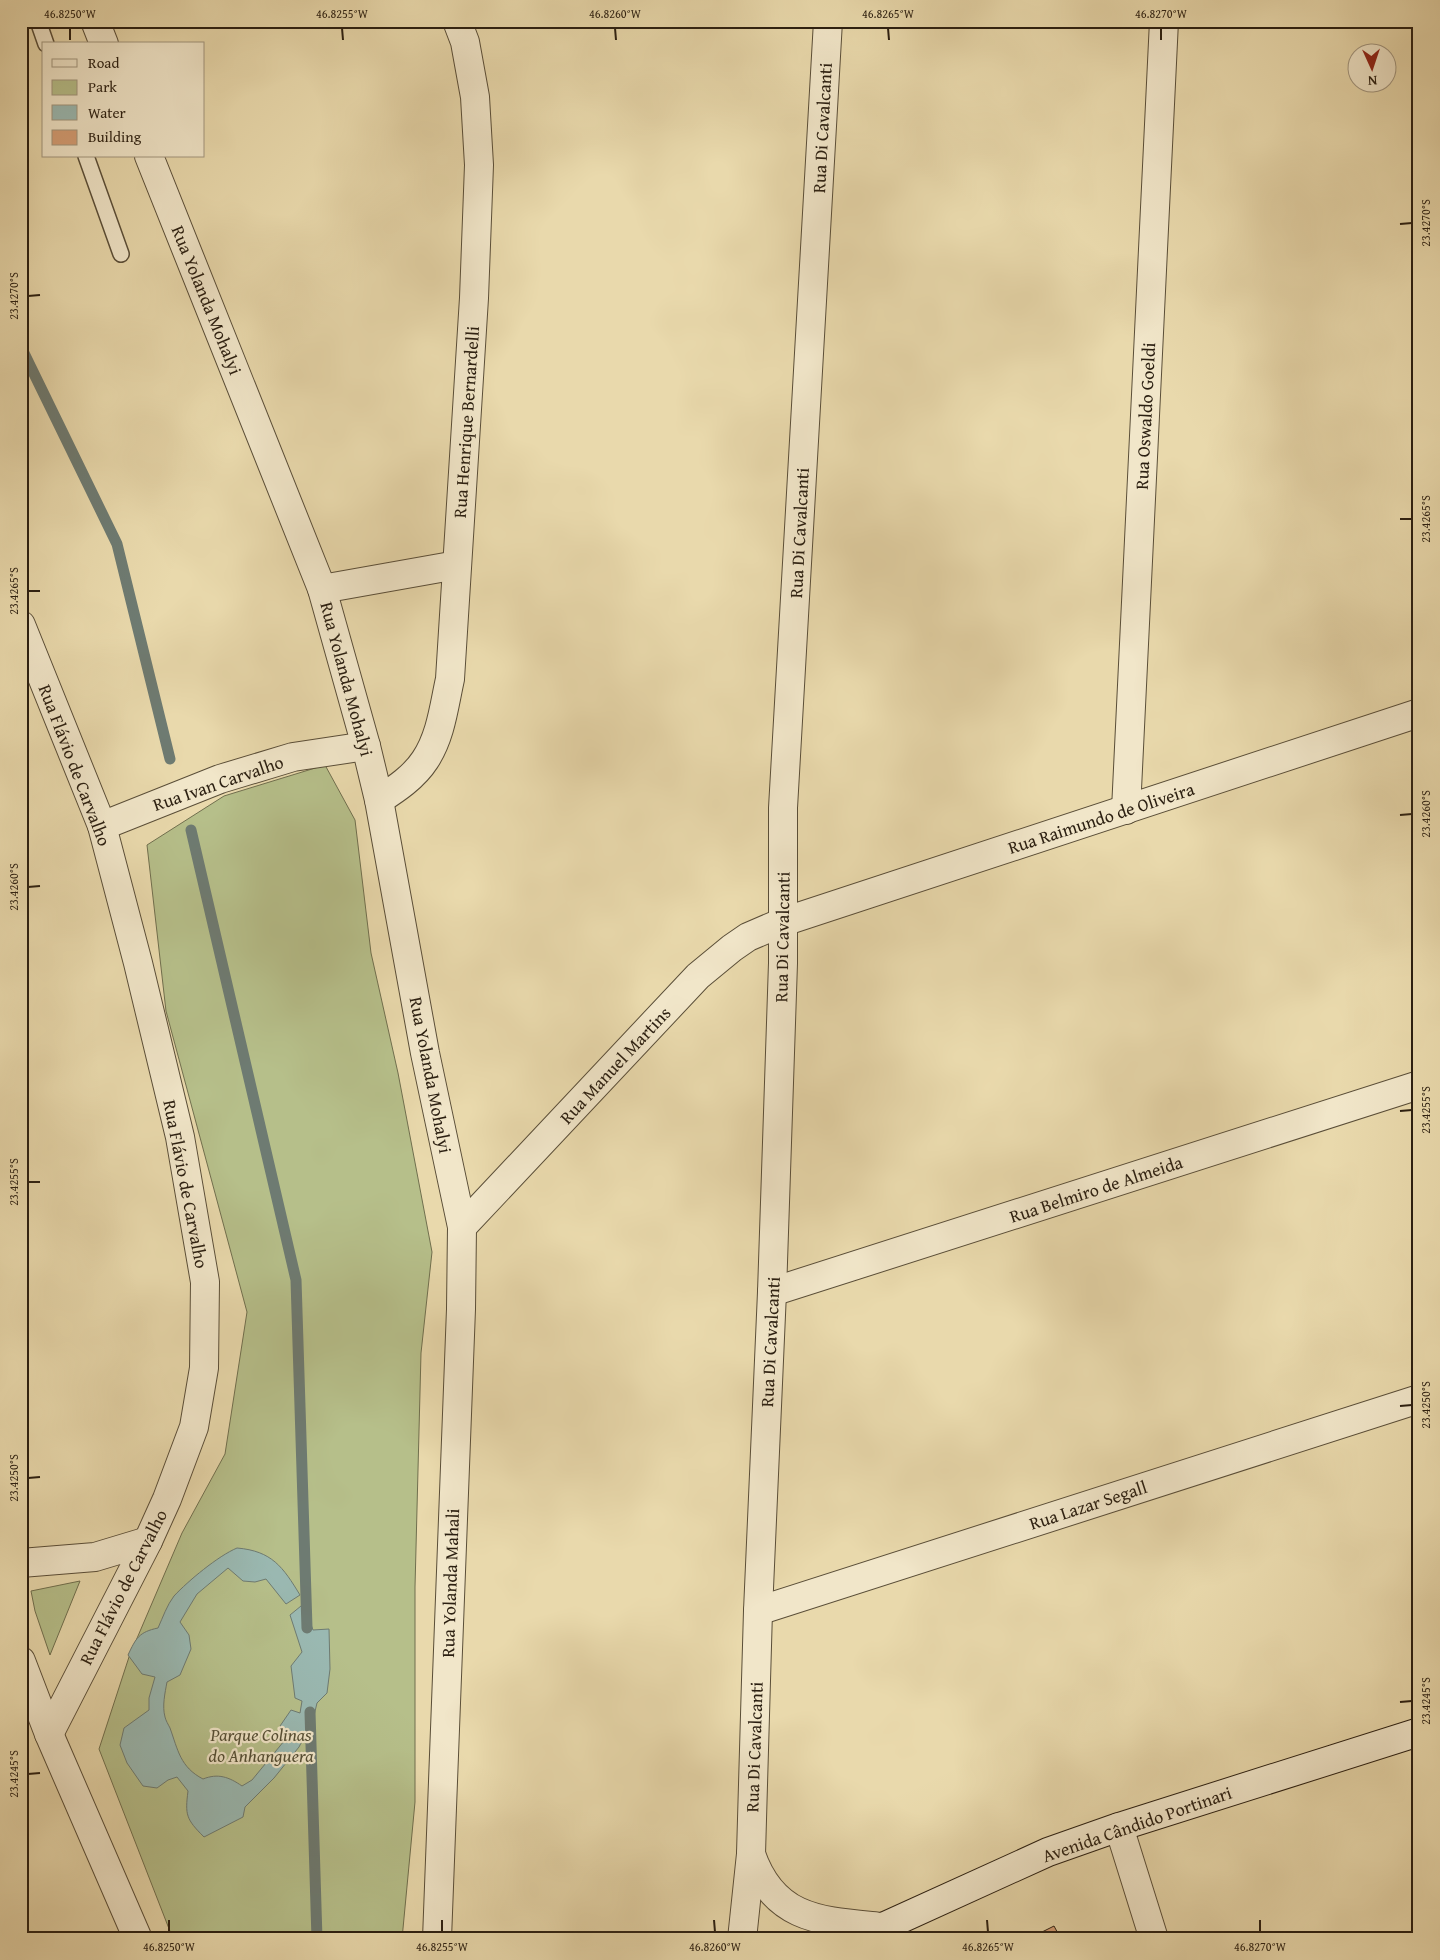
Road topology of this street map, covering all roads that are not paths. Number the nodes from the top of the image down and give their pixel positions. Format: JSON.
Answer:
{"nodes":[{"id":1,"x":38,"y":21,"type":"edge"},
{"id":2,"x":95,"y":21,"type":"edge"},
{"id":3,"x":457,"y":21,"type":"edge"},
{"id":4,"x":1164,"y":21,"type":"edge"},
{"id":5,"x":828,"y":22,"type":"edge"},
{"id":6,"x":45,"y":42,"type":"edge"},
{"id":7,"x":103,"y":42,"type":"edge"},
{"id":8,"x":87,"y":158,"type":"edge"},
{"id":9,"x":150,"y":158,"type":"edge"},
{"id":10,"x":121,"y":254,"type":"dead end"},
{"id":11,"x":457,"y":565,"type":"junction"},
{"id":12,"x":322,"y":589,"type":"junction"},
{"id":13,"x":21,"y":625,"type":"edge"},
{"id":14,"x":1419,"y":713,"type":"edge"},
{"id":15,"x":366,"y":746,"type":"junction"},
{"id":16,"x":379,"y":800,"type":"junction"},
{"id":17,"x":1126,"y":810,"type":"junction"},
{"id":18,"x":102,"y":826,"type":"junction"},
{"id":19,"x":783,"y":922,"type":"junction"},
{"id":20,"x":1419,"y":1085,"type":"edge"},
{"id":21,"x":462,"y":1227,"type":"junction"},
{"id":22,"x":772,"y":1292,"type":"junction"},
{"id":23,"x":1419,"y":1399,"type":"edge"},
{"id":24,"x":148,"y":1541,"type":"junction"},
{"id":25,"x":21,"y":1563,"type":"edge"},
{"id":26,"x":758,"y":1611,"type":"junction"},
{"id":27,"x":21,"y":1661,"type":"edge"},
{"id":28,"x":1419,"y":1732,"type":"edge"},
{"id":29,"x":49,"y":1734,"type":"junction"},
{"id":30,"x":1119,"y":1827,"type":"junction"},
{"id":31,"x":751,"y":1854,"type":"junction"},
{"id":32,"x":874,"y":1933,"type":"edge"},
{"id":33,"x":138,"y":1939,"type":"edge"},
{"id":34,"x":436,"y":1939,"type":"edge"},
{"id":35,"x":742,"y":1939,"type":"edge"},
{"id":36,"x":1154,"y":1939,"type":"edge"}],
"edges":[{"from":1,"to":6,"type":"lane"},
{"from":2,"to":7,"type":"street"},
{"from":3,"to":11,"type":"street","name":"Rua Henrique Bernardelli"},
{"from":4,"to":17,"type":"street","name":"Rua Oswaldo Goeldi"},
{"from":5,"to":19,"type":"street","name":"Rua Di Cavalcanti"},
{"from":8,"to":10,"type":"lane"},
{"from":9,"to":12,"type":"street","name":"Rua Yolanda Mohalyi"},
{"from":11,"to":12,"type":"street"},
{"from":11,"to":16,"type":"street","name":"Rua Henrique Bernardelli"},
{"from":12,"to":15,"type":"street","name":"Rua Yolanda Mohalyi"},
{"from":13,"to":18,"type":"street","name":"Rua Flávio de Carvalho"},
{"from":14,"to":17,"type":"street","name":"Rua Raimundo de Oliveira"},
{"from":15,"to":16,"type":"street","name":"Rua Yolanda Mohalyi"},
{"from":15,"to":18,"type":"street","name":"Rua Ivan Carvalho"},
{"from":16,"to":21,"type":"street","name":"Rua Yolanda Mohalyi"},
{"from":17,"to":19,"type":"street","name":"Rua Raimundo de Oliveira"},
{"from":18,"to":24,"type":"street","name":"Rua Flávio de Carvalho"},
{"from":19,"to":21,"type":"street","name":"Rua Manuel Martins"},
{"from":19,"to":22,"type":"street","name":"Rua Di Cavalcanti"},
{"from":20,"to":22,"type":"street","name":"Rua Belmiro de Almeida"},
{"from":21,"to":34,"type":"street","name":"Rua Yolanda Mahali"},
{"from":22,"to":26,"type":"street","name":"Rua Di Cavalcanti"},
{"from":23,"to":26,"type":"street","name":"Rua Lazar Segall"},
{"from":24,"to":25,"type":"street"},
{"from":24,"to":29,"type":"street","name":"Rua Flávio de Carvalho"},
{"from":26,"to":31,"type":"street","name":"Rua Di Cavalcanti"},
{"from":27,"to":29,"type":"street"},
{"from":28,"to":30,"type":"street","name":"Avenida Cândido Portinari"},
{"from":29,"to":33,"type":"street"},
{"from":30,"to":32,"type":"street","name":"Avenida Cândido Portinari"},
{"from":30,"to":36,"type":"street"},
{"from":31,"to":32,"type":"street"},
{"from":31,"to":35,"type":"street","name":"Rua Di Cavalcanti"}]}
